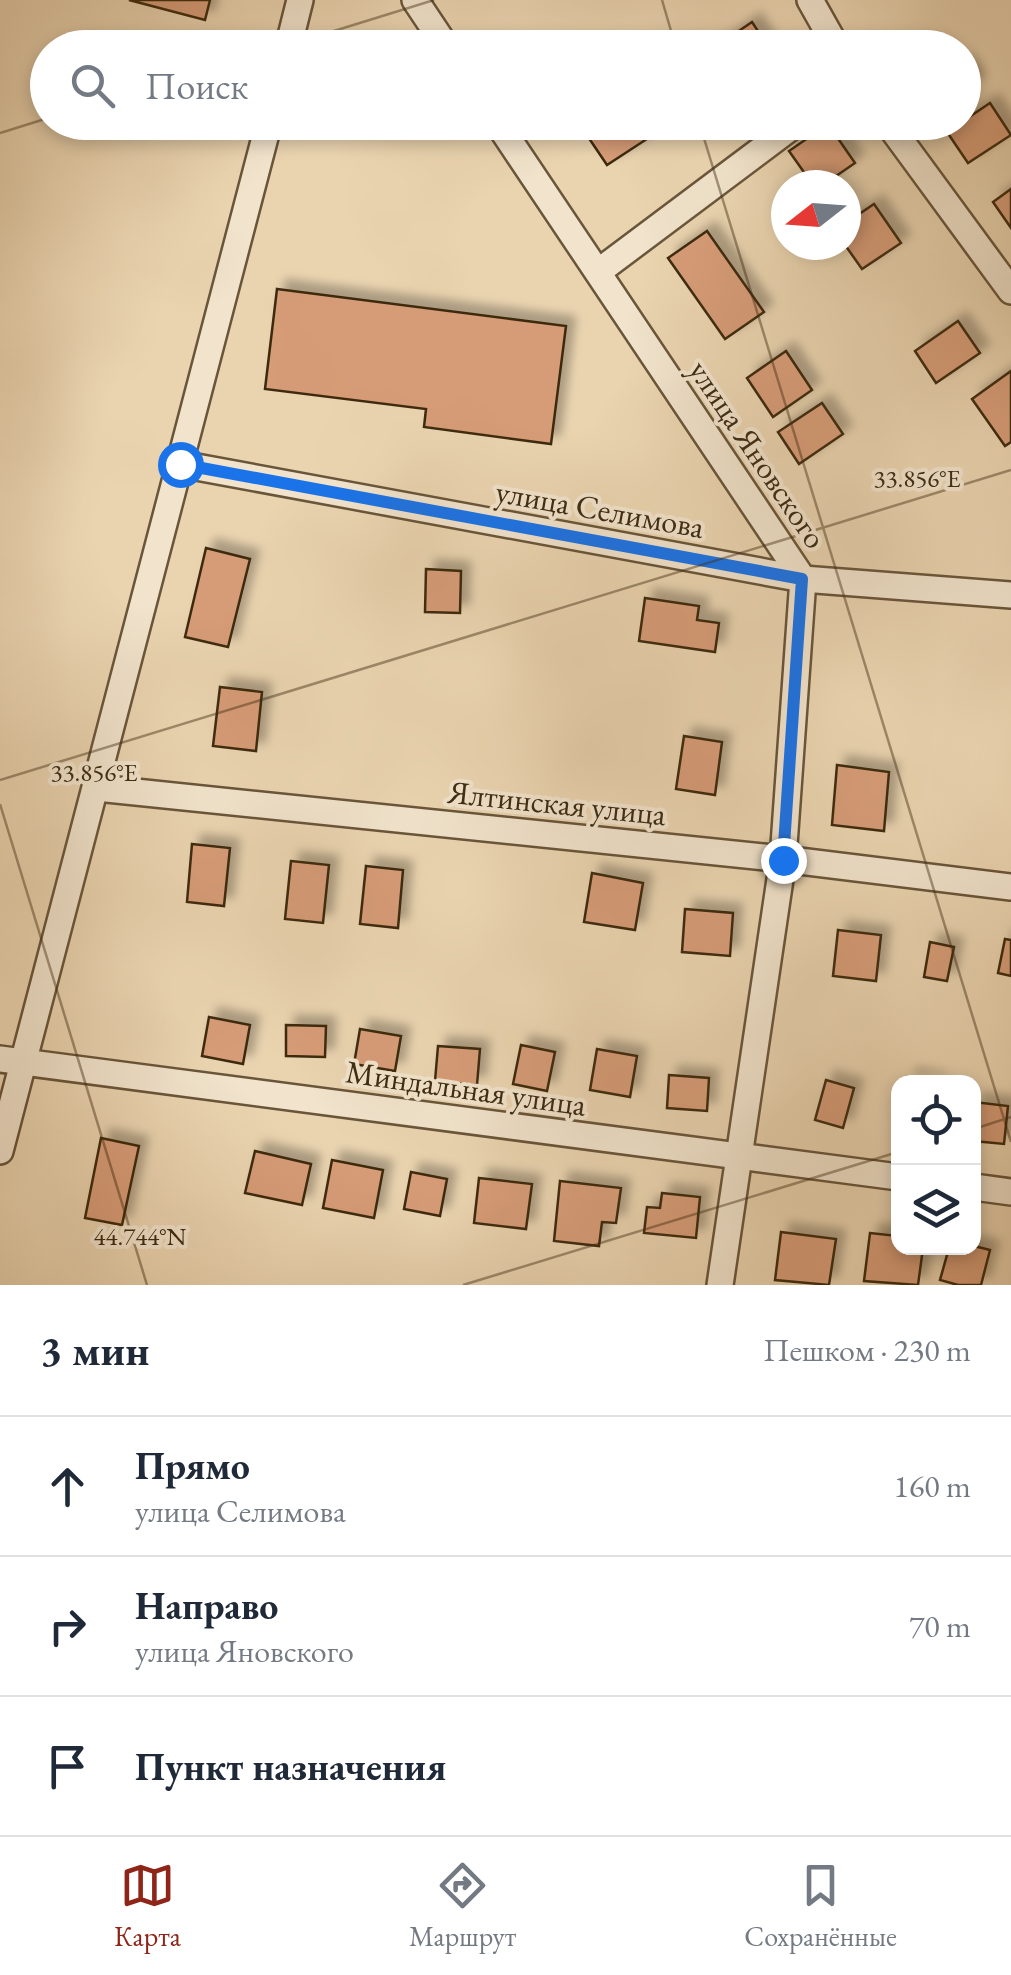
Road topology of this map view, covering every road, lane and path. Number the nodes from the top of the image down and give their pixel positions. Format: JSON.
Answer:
{"nodes":[{"id":1,"x":300,"y":0,"type":"edge"},
{"id":2,"x":415,"y":0,"type":"edge"},
{"id":3,"x":810,"y":0,"type":"edge"},
{"id":4,"x":292,"y":30,"type":"edge"},
{"id":5,"x":435,"y":30,"type":"edge"},
{"id":6,"x":827,"y":30,"type":"edge"},
{"id":7,"x":264,"y":140,"type":"edge"},
{"id":8,"x":509,"y":140,"type":"edge"},
{"id":9,"x":774,"y":140,"type":"edge"},
{"id":10,"x":900,"y":140,"type":"edge"},
{"id":11,"x":598,"y":272,"type":"junction"},
{"id":12,"x":1011,"y":291,"type":"edge"},
{"id":13,"x":180,"y":464,"type":"junction"},
{"id":14,"x":802,"y":579,"type":"junction"},
{"id":15,"x":1011,"y":595,"type":"edge"},
{"id":16,"x":96,"y":788,"type":"junction"},
{"id":17,"x":783,"y":860,"type":"junction"},
{"id":18,"x":1011,"y":887,"type":"edge"},
{"id":19,"x":13,"y":1061,"type":"edge"},
{"id":20,"x":0,"y":1150,"type":"edge"},
{"id":21,"x":739,"y":1156,"type":"junction"},
{"id":22,"x":891,"y":1176,"type":"edge"},
{"id":23,"x":981,"y":1188,"type":"edge"},
{"id":24,"x":1011,"y":1192,"type":"edge"},
{"id":25,"x":720,"y":1285,"type":"edge"}],
"edges":[{"from":1,"to":4,"type":"street"},
{"from":2,"to":5,"type":"street"},
{"from":3,"to":6,"type":"street"},
{"from":7,"to":13,"type":"street"},
{"from":8,"to":11,"type":"street","name":"улица Яновского"},
{"from":9,"to":11,"type":"street"},
{"from":10,"to":12,"type":"street"},
{"from":11,"to":14,"type":"street","name":"улица Яновского"},
{"from":13,"to":14,"type":"street","name":"улица Селимова"},
{"from":13,"to":16,"type":"street"},
{"from":14,"to":15,"type":"street","name":"улица Селимова"},
{"from":14,"to":17,"type":"street","name":"улица Яновского"},
{"from":16,"to":17,"type":"street","name":"Ялтинская улица"},
{"from":16,"to":19,"type":"street"},
{"from":17,"to":18,"type":"street","name":"Ялтинская улица"},
{"from":17,"to":21,"type":"street","name":"улица Яновского"},
{"from":19,"to":20,"type":"street"},
{"from":19,"to":21,"type":"street","name":"Миндальная улица"},
{"from":21,"to":22,"type":"street","name":"Миндальная улица"},
{"from":21,"to":25,"type":"street","name":"улица Яновского"},
{"from":23,"to":24,"type":"street"}]}
